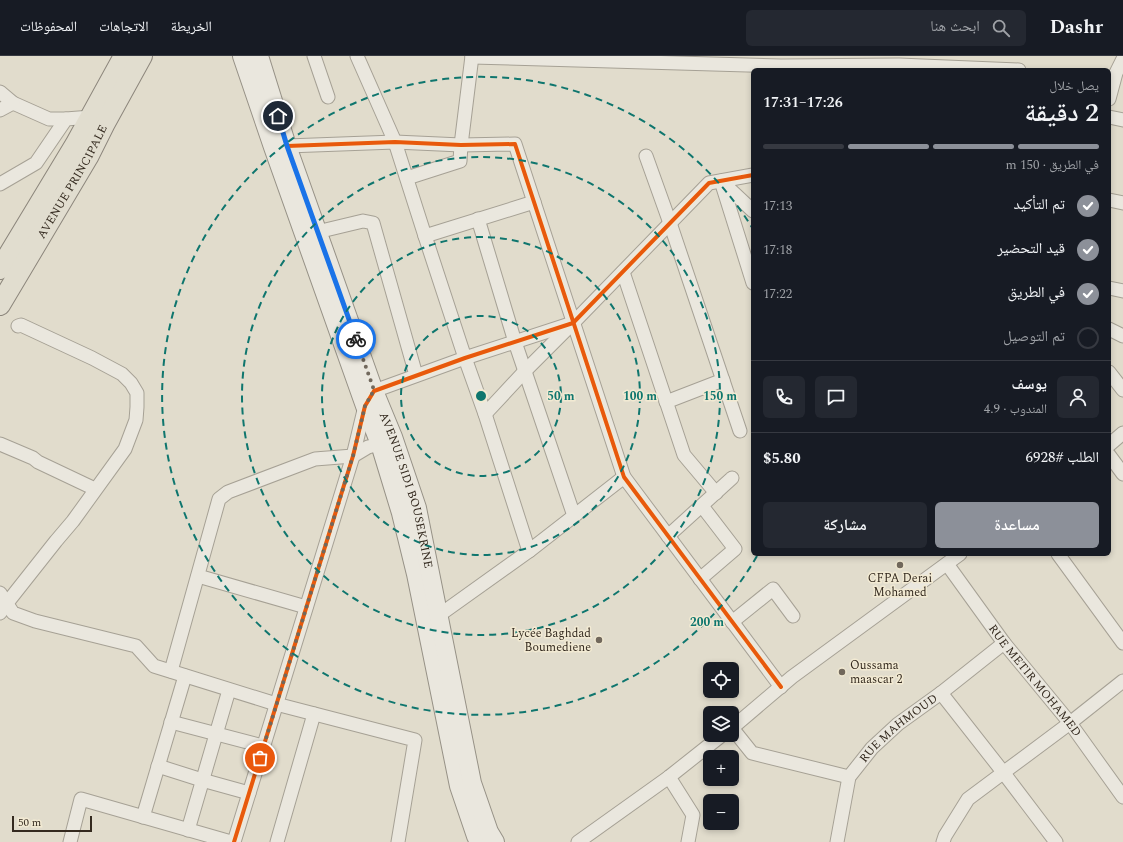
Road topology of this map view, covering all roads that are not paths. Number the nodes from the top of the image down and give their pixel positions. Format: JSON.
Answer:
{"nodes":[{"id":1,"x":124,"y":56,"type":"edge"},
{"id":2,"x":142,"y":56,"type":"edge"},
{"id":3,"x":242,"y":56,"type":"edge"},
{"id":4,"x":259,"y":56,"type":"edge"},
{"id":5,"x":314,"y":56,"type":"edge"},
{"id":6,"x":358,"y":56,"type":"edge"},
{"id":7,"x":472,"y":56,"type":"edge"},
{"id":8,"x":1123,"y":59,"type":"edge"},
{"id":9,"x":781,"y":64,"type":"edge"},
{"id":10,"x":899,"y":64,"type":"edge"},
{"id":11,"x":975,"y":68,"type":"edge"},
{"id":12,"x":1112,"y":73,"type":"edge"},
{"id":13,"x":0,"y":92,"type":"edge"},
{"id":14,"x":328,"y":97,"type":"dead end"},
{"id":15,"x":12,"y":102,"type":"junction"},
{"id":16,"x":0,"y":110,"type":"edge"},
{"id":17,"x":1111,"y":117,"type":"edge"},
{"id":18,"x":66,"y":119,"type":"junction"},
{"id":19,"x":1123,"y":120,"type":"edge"},
{"id":20,"x":98,"y":121,"type":"junction"},
{"id":21,"x":396,"y":142,"type":"junction"},
{"id":22,"x":460,"y":145,"type":"junction"},
{"id":23,"x":287,"y":146,"type":"junction"},
{"id":24,"x":646,"y":156,"type":"dead end"},
{"id":25,"x":751,"y":175,"type":"edge"},
{"id":26,"x":407,"y":178,"type":"junction"},
{"id":27,"x":721,"y":181,"type":"junction"},
{"id":28,"x":0,"y":184,"type":"edge"},
{"id":29,"x":1111,"y":200,"type":"edge"},
{"id":30,"x":534,"y":202,"type":"junction"},
{"id":31,"x":1123,"y":202,"type":"edge"},
{"id":32,"x":751,"y":209,"type":"edge"},
{"id":33,"x":478,"y":219,"type":"junction"},
{"id":34,"x":670,"y":223,"type":"junction"},
{"id":35,"x":317,"y":232,"type":"junction"},
{"id":36,"x":425,"y":236,"type":"junction"},
{"id":37,"x":0,"y":269,"type":"edge"},
{"id":38,"x":623,"y":272,"type":"junction"},
{"id":39,"x":751,"y":277,"type":"edge"},
{"id":40,"x":1111,"y":288,"type":"edge"},
{"id":41,"x":1123,"y":290,"type":"edge"},
{"id":42,"x":0,"y":305,"type":"edge"},
{"id":43,"x":573,"y":323,"type":"junction"},
{"id":44,"x":18,"y":326,"type":"dead end"},
{"id":45,"x":1111,"y":329,"type":"edge"},
{"id":46,"x":1123,"y":336,"type":"edge"},
{"id":47,"x":515,"y":342,"type":"junction"},
{"id":48,"x":465,"y":358,"type":"junction"},
{"id":49,"x":525,"y":371,"type":"junction"},
{"id":50,"x":416,"y":375,"type":"junction"},
{"id":51,"x":1111,"y":375,"type":"edge"},
{"id":52,"x":723,"y":380,"type":"junction"},
{"id":53,"x":374,"y":390,"type":"junction"},
{"id":54,"x":1123,"y":390,"type":"edge"},
{"id":55,"x":666,"y":402,"type":"junction"},
{"id":56,"x":365,"y":406,"type":"junction"},
{"id":57,"x":484,"y":414,"type":"junction"},
{"id":58,"x":740,"y":431,"type":"dead end"},
{"id":59,"x":1123,"y":433,"type":"edge"},
{"id":60,"x":1111,"y":443,"type":"edge"},
{"id":61,"x":0,"y":444,"type":"edge"},
{"id":62,"x":380,"y":444,"type":"junction"},
{"id":63,"x":353,"y":456,"type":"junction"},
{"id":64,"x":1111,"y":459,"type":"edge"},
{"id":65,"x":1123,"y":474,"type":"edge"},
{"id":66,"x":624,"y":477,"type":"junction"},
{"id":67,"x":732,"y":478,"type":"dead end"},
{"id":68,"x":95,"y":489,"type":"junction"},
{"id":69,"x":716,"y":493,"type":"junction"},
{"id":70,"x":702,"y":506,"type":"junction"},
{"id":71,"x":574,"y":516,"type":"junction"},
{"id":72,"x":668,"y":536,"type":"junction"},
{"id":73,"x":529,"y":551,"type":"junction"},
{"id":74,"x":957,"y":556,"type":"edge"},
{"id":75,"x":1059,"y":556,"type":"edge"},
{"id":76,"x":947,"y":564,"type":"junction"},
{"id":77,"x":198,"y":576,"type":"junction"},
{"id":78,"x":700,"y":579,"type":"junction"},
{"id":79,"x":2,"y":603,"type":"edge"},
{"id":80,"x":306,"y":607,"type":"junction"},
{"id":81,"x":438,"y":616,"type":"junction"},
{"id":82,"x":793,"y":616,"type":"dead end"},
{"id":83,"x":732,"y":622,"type":"junction"},
{"id":84,"x":1004,"y":643,"type":"junction"},
{"id":85,"x":1123,"y":643,"type":"edge"},
{"id":86,"x":171,"y":671,"type":"junction"},
{"id":87,"x":185,"y":676,"type":"junction"},
{"id":88,"x":1123,"y":681,"type":"edge"},
{"id":89,"x":781,"y":687,"type":"junction"},
{"id":90,"x":229,"y":690,"type":"junction"},
{"id":91,"x":941,"y":693,"type":"junction"},
{"id":92,"x":276,"y":704,"type":"junction"},
{"id":93,"x":314,"y":714,"type":"junction"},
{"id":94,"x":171,"y":722,"type":"junction"},
{"id":95,"x":739,"y":722,"type":"edge"},
{"id":96,"x":1070,"y":723,"type":"junction"},
{"id":97,"x":216,"y":734,"type":"junction"},
{"id":98,"x":739,"y":737,"type":"edge"},
{"id":99,"x":713,"y":742,"type":"edge"},
{"id":100,"x":263,"y":746,"type":"junction"},
{"id":101,"x":158,"y":766,"type":"junction"},
{"id":102,"x":1003,"y":772,"type":"junction"},
{"id":103,"x":669,"y":777,"type":"junction"},
{"id":104,"x":849,"y":777,"type":"junction"},
{"id":105,"x":202,"y":780,"type":"junction"},
{"id":106,"x":249,"y":793,"type":"junction"},
{"id":107,"x":1123,"y":797,"type":"edge"},
{"id":108,"x":144,"y":817,"type":"junction"},
{"id":109,"x":188,"y":830,"type":"junction"},
{"id":110,"x":588,"y":838,"type":"edge"},
{"id":111,"x":70,"y":842,"type":"edge"},
{"id":112,"x":230,"y":842,"type":"edge"},
{"id":113,"x":234,"y":842,"type":"edge"},
{"id":114,"x":277,"y":842,"type":"edge"},
{"id":115,"x":398,"y":842,"type":"edge"},
{"id":116,"x":479,"y":842,"type":"edge"},
{"id":117,"x":495,"y":842,"type":"edge"},
{"id":118,"x":578,"y":842,"type":"edge"},
{"id":119,"x":688,"y":842,"type":"edge"},
{"id":120,"x":837,"y":842,"type":"edge"},
{"id":121,"x":943,"y":842,"type":"edge"},
{"id":122,"x":1056,"y":842,"type":"edge"}],
"edges":[{"from":1,"to":20,"type":"main road","name":"AVENUE PRINCIPALE"},
{"from":2,"to":20,"type":"main road","name":"AVENUE PRINCIPALE"},
{"from":3,"to":56,"type":"main road"},
{"from":4,"to":23,"type":"main road","name":"AVENUE SIDI BOUSEKRINE"},
{"from":5,"to":14,"type":"street"},
{"from":6,"to":21,"type":"street"},
{"from":7,"to":9,"type":"street"},
{"from":7,"to":22,"type":"street"},
{"from":8,"to":12,"type":"street"},
{"from":9,"to":10,"type":"street"},
{"from":10,"to":11,"type":"street"},
{"from":13,"to":15,"type":"street"},
{"from":15,"to":16,"type":"street"},
{"from":15,"to":18,"type":"street"},
{"from":17,"to":19,"type":"street"},
{"from":18,"to":20,"type":"street"},
{"from":18,"to":28,"type":"street"},
{"from":20,"to":37,"type":"main road","name":"AVENUE PRINCIPALE"},
{"from":20,"to":42,"type":"main road","name":"AVENUE PRINCIPALE"},
{"from":21,"to":22,"type":"street"},
{"from":21,"to":23,"type":"street"},
{"from":21,"to":26,"type":"street"},
{"from":22,"to":26,"type":"street"},
{"from":22,"to":30,"type":"street"},
{"from":23,"to":35,"type":"main road","name":"AVENUE SIDI BOUSEKRINE"},
{"from":24,"to":34,"type":"street"},
{"from":25,"to":27,"type":"street"},
{"from":26,"to":36,"type":"street"},
{"from":27,"to":32,"type":"street"},
{"from":27,"to":34,"type":"street"},
{"from":27,"to":39,"type":"street"},
{"from":29,"to":31,"type":"street"},
{"from":30,"to":33,"type":"street"},
{"from":30,"to":43,"type":"street"},
{"from":33,"to":36,"type":"street"},
{"from":33,"to":47,"type":"street"},
{"from":34,"to":38,"type":"street"},
{"from":34,"to":52,"type":"street"},
{"from":35,"to":50,"type":"street"},
{"from":35,"to":53,"type":"main road","name":"AVENUE SIDI BOUSEKRINE"},
{"from":36,"to":48,"type":"street"},
{"from":38,"to":43,"type":"street"},
{"from":38,"to":55,"type":"street"},
{"from":40,"to":41,"type":"street"},
{"from":43,"to":47,"type":"street"},
{"from":43,"to":49,"type":"street"},
{"from":43,"to":66,"type":"street"},
{"from":44,"to":68,"type":"street"},
{"from":45,"to":46,"type":"street"},
{"from":47,"to":48,"type":"street"},
{"from":47,"to":49,"type":"street"},
{"from":48,"to":50,"type":"street"},
{"from":48,"to":57,"type":"street"},
{"from":49,"to":57,"type":"street"},
{"from":49,"to":71,"type":"street"},
{"from":50,"to":53,"type":"street"},
{"from":51,"to":54,"type":"street"},
{"from":52,"to":55,"type":"street"},
{"from":52,"to":58,"type":"street"},
{"from":53,"to":56,"type":"street"},
{"from":53,"to":81,"type":"main road","name":"AVENUE SIDI BOUSEKRINE"},
{"from":55,"to":69,"type":"street"},
{"from":56,"to":62,"type":"main road"},
{"from":56,"to":63,"type":"street"},
{"from":57,"to":73,"type":"street"},
{"from":59,"to":60,"type":"street"},
{"from":61,"to":68,"type":"street"},
{"from":62,"to":63,"type":"street"},
{"from":62,"to":116,"type":"main road"},
{"from":63,"to":77,"type":"street"},
{"from":63,"to":80,"type":"street"},
{"from":64,"to":65,"type":"street"},
{"from":66,"to":71,"type":"street"},
{"from":66,"to":72,"type":"street"},
{"from":67,"to":69,"type":"street"},
{"from":68,"to":79,"type":"street"},
{"from":69,"to":70,"type":"street"},
{"from":70,"to":72,"type":"street"},
{"from":70,"to":78,"type":"street"},
{"from":71,"to":73,"type":"street"},
{"from":72,"to":78,"type":"street"},
{"from":73,"to":81,"type":"street"},
{"from":74,"to":76,"type":"street"},
{"from":75,"to":85,"type":"street"},
{"from":76,"to":84,"type":"street","name":"RUE METIR MOHAMED"},
{"from":76,"to":89,"type":"street"},
{"from":77,"to":80,"type":"street"},
{"from":77,"to":86,"type":"street"},
{"from":78,"to":83,"type":"street"},
{"from":79,"to":86,"type":"street"},
{"from":80,"to":92,"type":"street"},
{"from":81,"to":117,"type":"main road","name":"AVENUE SIDI BOUSEKRINE"},
{"from":82,"to":83,"type":"street"},
{"from":83,"to":89,"type":"street"},
{"from":84,"to":91,"type":"street","name":"RUE MAHMOUD"},
{"from":84,"to":96,"type":"street","name":"RUE METIR MOHAMED"},
{"from":86,"to":87,"type":"street"},
{"from":87,"to":90,"type":"street"},
{"from":87,"to":94,"type":"street"},
{"from":88,"to":96,"type":"street"},
{"from":89,"to":95,"type":"street"},
{"from":90,"to":92,"type":"street"},
{"from":90,"to":97,"type":"street"},
{"from":91,"to":102,"type":"street"},
{"from":91,"to":104,"type":"street","name":"RUE MAHMOUD"},
{"from":92,"to":93,"type":"street"},
{"from":92,"to":100,"type":"street"},
{"from":93,"to":114,"type":"street"},
{"from":93,"to":115,"type":"street"},
{"from":94,"to":97,"type":"street"},
{"from":94,"to":101,"type":"street"},
{"from":96,"to":102,"type":"street"},
{"from":96,"to":107,"type":"street","name":"RUE METIR MOHAMED"},
{"from":97,"to":100,"type":"street"},
{"from":97,"to":105,"type":"street"},
{"from":98,"to":104,"type":"street"},
{"from":99,"to":103,"type":"street"},
{"from":100,"to":106,"type":"street"},
{"from":101,"to":105,"type":"street"},
{"from":101,"to":108,"type":"street"},
{"from":102,"to":121,"type":"street"},
{"from":102,"to":122,"type":"street"},
{"from":103,"to":110,"type":"street"},
{"from":103,"to":119,"type":"street"},
{"from":104,"to":120,"type":"street","name":"RUE MAHMOUD"},
{"from":105,"to":106,"type":"street"},
{"from":105,"to":109,"type":"street"},
{"from":106,"to":113,"type":"street"},
{"from":108,"to":109,"type":"street"},
{"from":108,"to":111,"type":"street"},
{"from":109,"to":112,"type":"street"},
{"from":110,"to":118,"type":"street"}]}
